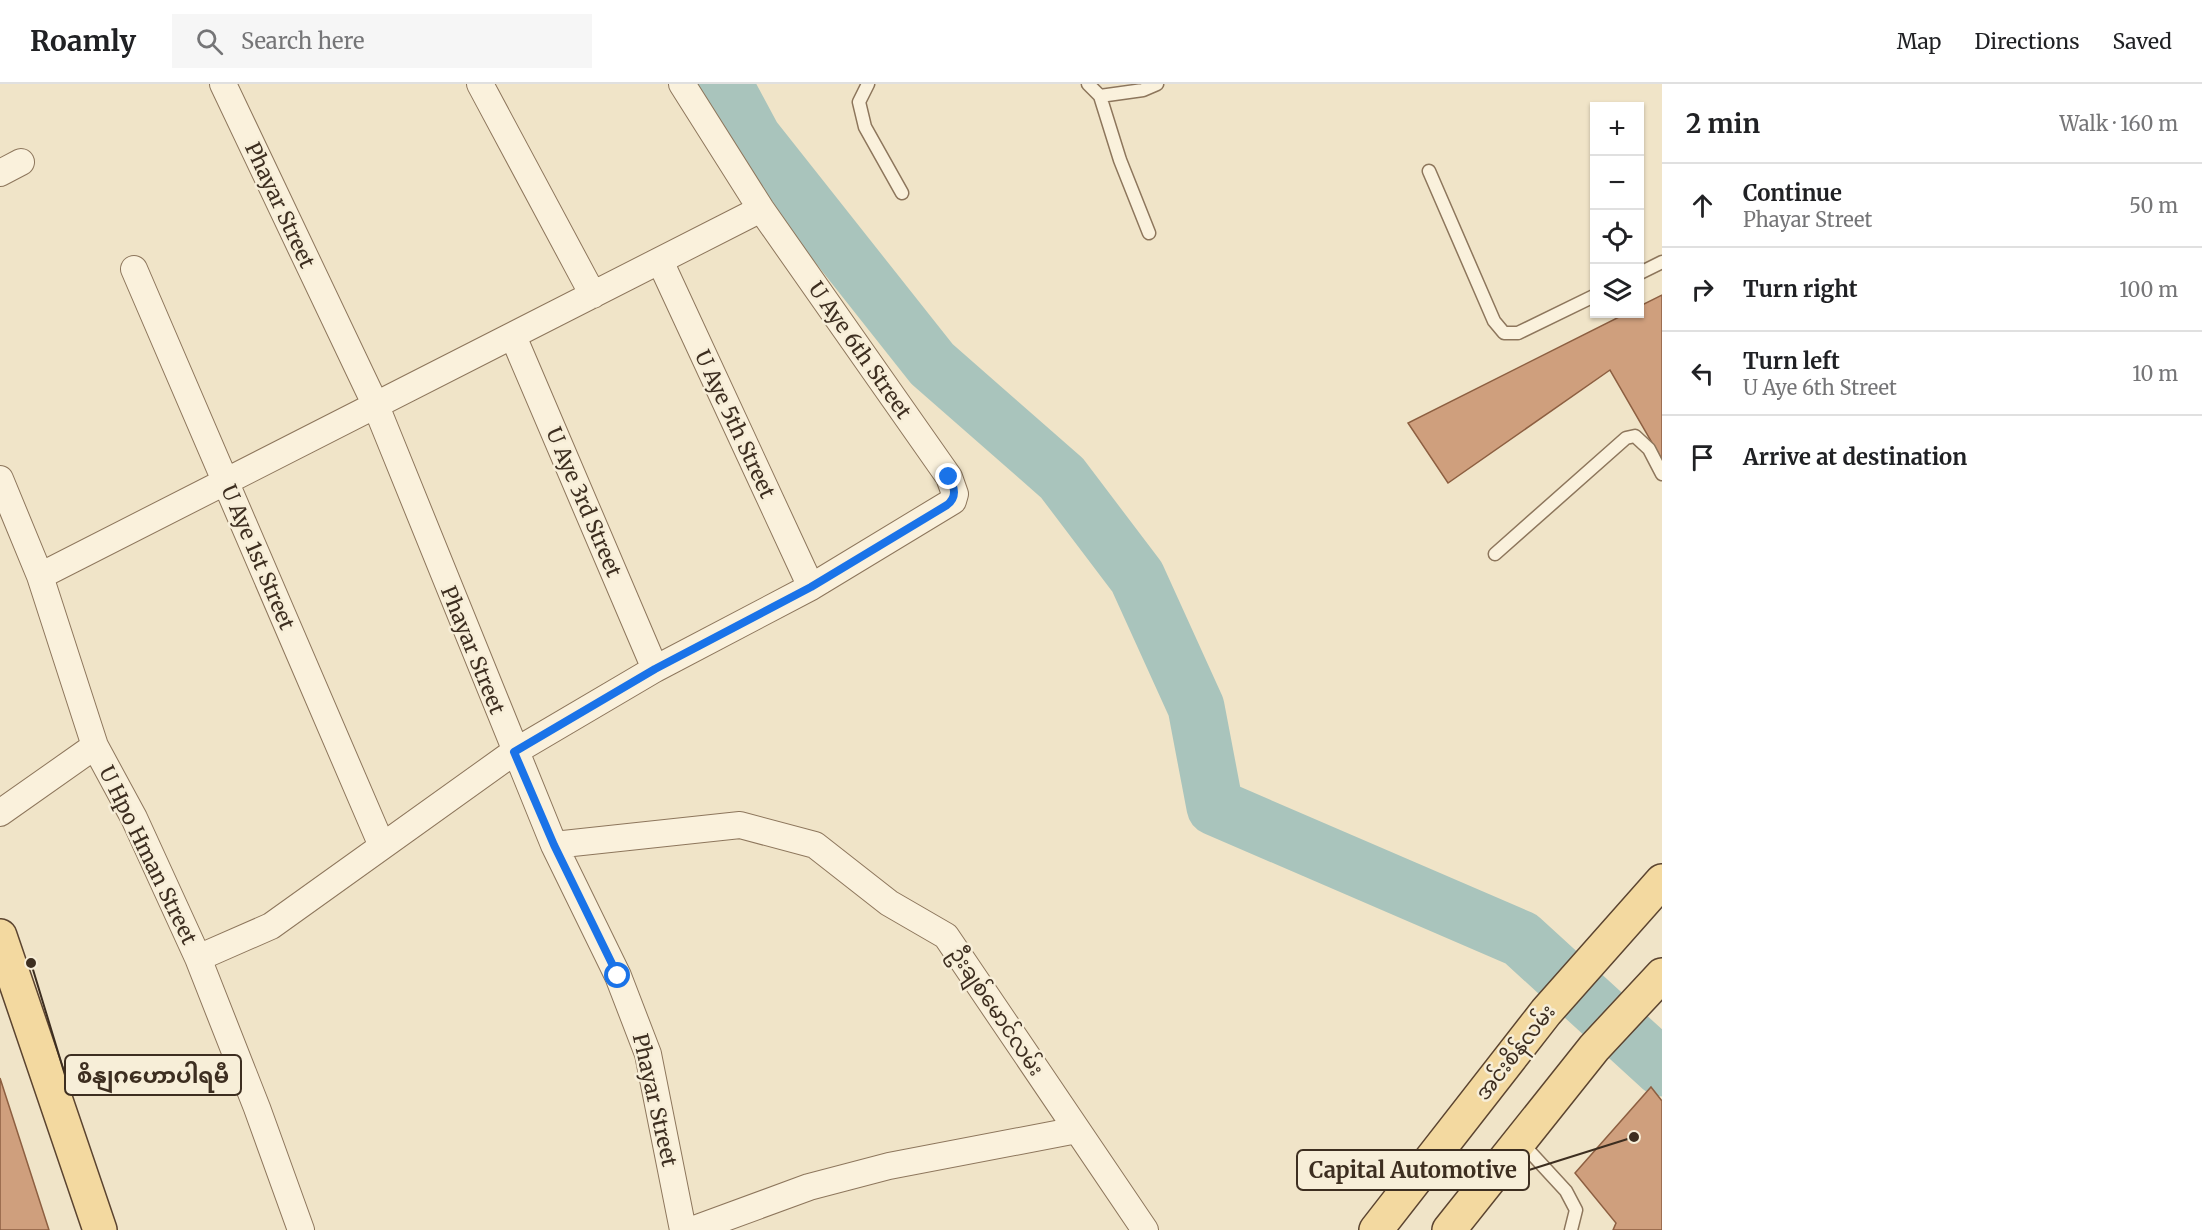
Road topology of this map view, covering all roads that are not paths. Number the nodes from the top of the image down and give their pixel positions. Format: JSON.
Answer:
{"nodes":[{"id":1,"x":223,"y":84,"type":"edge"},
{"id":2,"x":480,"y":84,"type":"edge"},
{"id":3,"x":682,"y":84,"type":"edge"},
{"id":4,"x":868,"y":84,"type":"edge"},
{"id":5,"x":1088,"y":84,"type":"edge"},
{"id":6,"x":1157,"y":84,"type":"edge"},
{"id":7,"x":1100,"y":96,"type":"junction"},
{"id":8,"x":1428,"y":171,"type":"dead end"},
{"id":9,"x":902,"y":193,"type":"dead end"},
{"id":10,"x":761,"y":209,"type":"junction"},
{"id":11,"x":1149,"y":233,"type":"dead end"},
{"id":12,"x":660,"y":261,"type":"junction"},
{"id":13,"x":1662,"y":262,"type":"edge"},
{"id":14,"x":134,"y":269,"type":"dead end"},
{"id":15,"x":1644,"y":271,"type":"edge"},
{"id":16,"x":593,"y":295,"type":"junction"},
{"id":17,"x":1590,"y":298,"type":"edge"},
{"id":18,"x":513,"y":336,"type":"junction"},
{"id":19,"x":376,"y":406,"type":"junction"},
{"id":20,"x":1662,"y":474,"type":"edge"},
{"id":21,"x":0,"y":479,"type":"edge"},
{"id":22,"x":226,"y":482,"type":"junction"},
{"id":23,"x":1495,"y":554,"type":"dead end"},
{"id":24,"x":40,"y":576,"type":"junction"},
{"id":25,"x":811,"y":587,"type":"junction"},
{"id":26,"x":655,"y":669,"type":"junction"},
{"id":27,"x":95,"y":746,"type":"junction"},
{"id":28,"x":514,"y":752,"type":"junction"},
{"id":29,"x":0,"y":813,"type":"edge"},
{"id":30,"x":554,"y":845,"type":"junction"},
{"id":31,"x":382,"y":846,"type":"junction"},
{"id":32,"x":1662,"y":881,"type":"edge"},
{"id":33,"x":0,"y":936,"type":"edge"},
{"id":34,"x":198,"y":958,"type":"junction"},
{"id":35,"x":1654,"y":983,"type":"edge"},
{"id":36,"x":1077,"y":1130,"type":"junction"},
{"id":37,"x":1519,"y":1140,"type":"junction"},
{"id":38,"x":100,"y":1230,"type":"edge"},
{"id":39,"x":301,"y":1230,"type":"edge"},
{"id":40,"x":683,"y":1230,"type":"edge"},
{"id":41,"x":692,"y":1230,"type":"edge"},
{"id":42,"x":1145,"y":1230,"type":"edge"},
{"id":43,"x":1376,"y":1230,"type":"edge"},
{"id":44,"x":1449,"y":1230,"type":"edge"},
{"id":45,"x":1571,"y":1230,"type":"edge"}],
"edges":[{"from":1,"to":19,"type":"street","name":"Phayar Street"},
{"from":2,"to":16,"type":"street"},
{"from":3,"to":10,"type":"street","name":"U Aye 6th Street"},
{"from":4,"to":9,"type":"lane"},
{"from":5,"to":7,"type":"lane"},
{"from":6,"to":7,"type":"lane"},
{"from":7,"to":11,"type":"lane"},
{"from":8,"to":17,"type":"lane"},
{"from":10,"to":12,"type":"street"},
{"from":10,"to":25,"type":"street","name":"U Aye 6th Street"},
{"from":12,"to":16,"type":"street"},
{"from":12,"to":25,"type":"street","name":"U Aye 5th Street"},
{"from":13,"to":15,"type":"lane"},
{"from":14,"to":22,"type":"street","name":"U Aye 1st Street"},
{"from":16,"to":18,"type":"street"},
{"from":18,"to":19,"type":"street"},
{"from":18,"to":26,"type":"street","name":"U Aye 3rd Street"},
{"from":19,"to":22,"type":"street"},
{"from":19,"to":28,"type":"street","name":"Phayar Street"},
{"from":20,"to":23,"type":"lane"},
{"from":21,"to":24,"type":"street","name":"U Hpo Hman Street"},
{"from":22,"to":24,"type":"street"},
{"from":22,"to":31,"type":"street","name":"U Aye 1st Street"},
{"from":24,"to":27,"type":"street","name":"U Hpo Hman Street"},
{"from":25,"to":26,"type":"street"},
{"from":26,"to":28,"type":"street"},
{"from":27,"to":29,"type":"street"},
{"from":27,"to":34,"type":"street","name":"U Hpo Hman Street"},
{"from":28,"to":30,"type":"street","name":"Phayar Street"},
{"from":28,"to":31,"type":"street"},
{"from":30,"to":36,"type":"street","name":"ဦးချစ်မောင်လမ်း"},
{"from":30,"to":40,"type":"street","name":"Phayar Street"},
{"from":31,"to":34,"type":"street"},
{"from":32,"to":43,"type":"main road","name":"အင်းစိန်လမ်း"},
{"from":33,"to":38,"type":"main road"},
{"from":34,"to":39,"type":"street","name":"U Hpo Hman Street"},
{"from":35,"to":37,"type":"main road"},
{"from":36,"to":41,"type":"street"},
{"from":36,"to":42,"type":"street","name":"ဦးချစ်မောင်လမ်း"},
{"from":37,"to":44,"type":"main road"},
{"from":37,"to":45,"type":"lane"}]}
